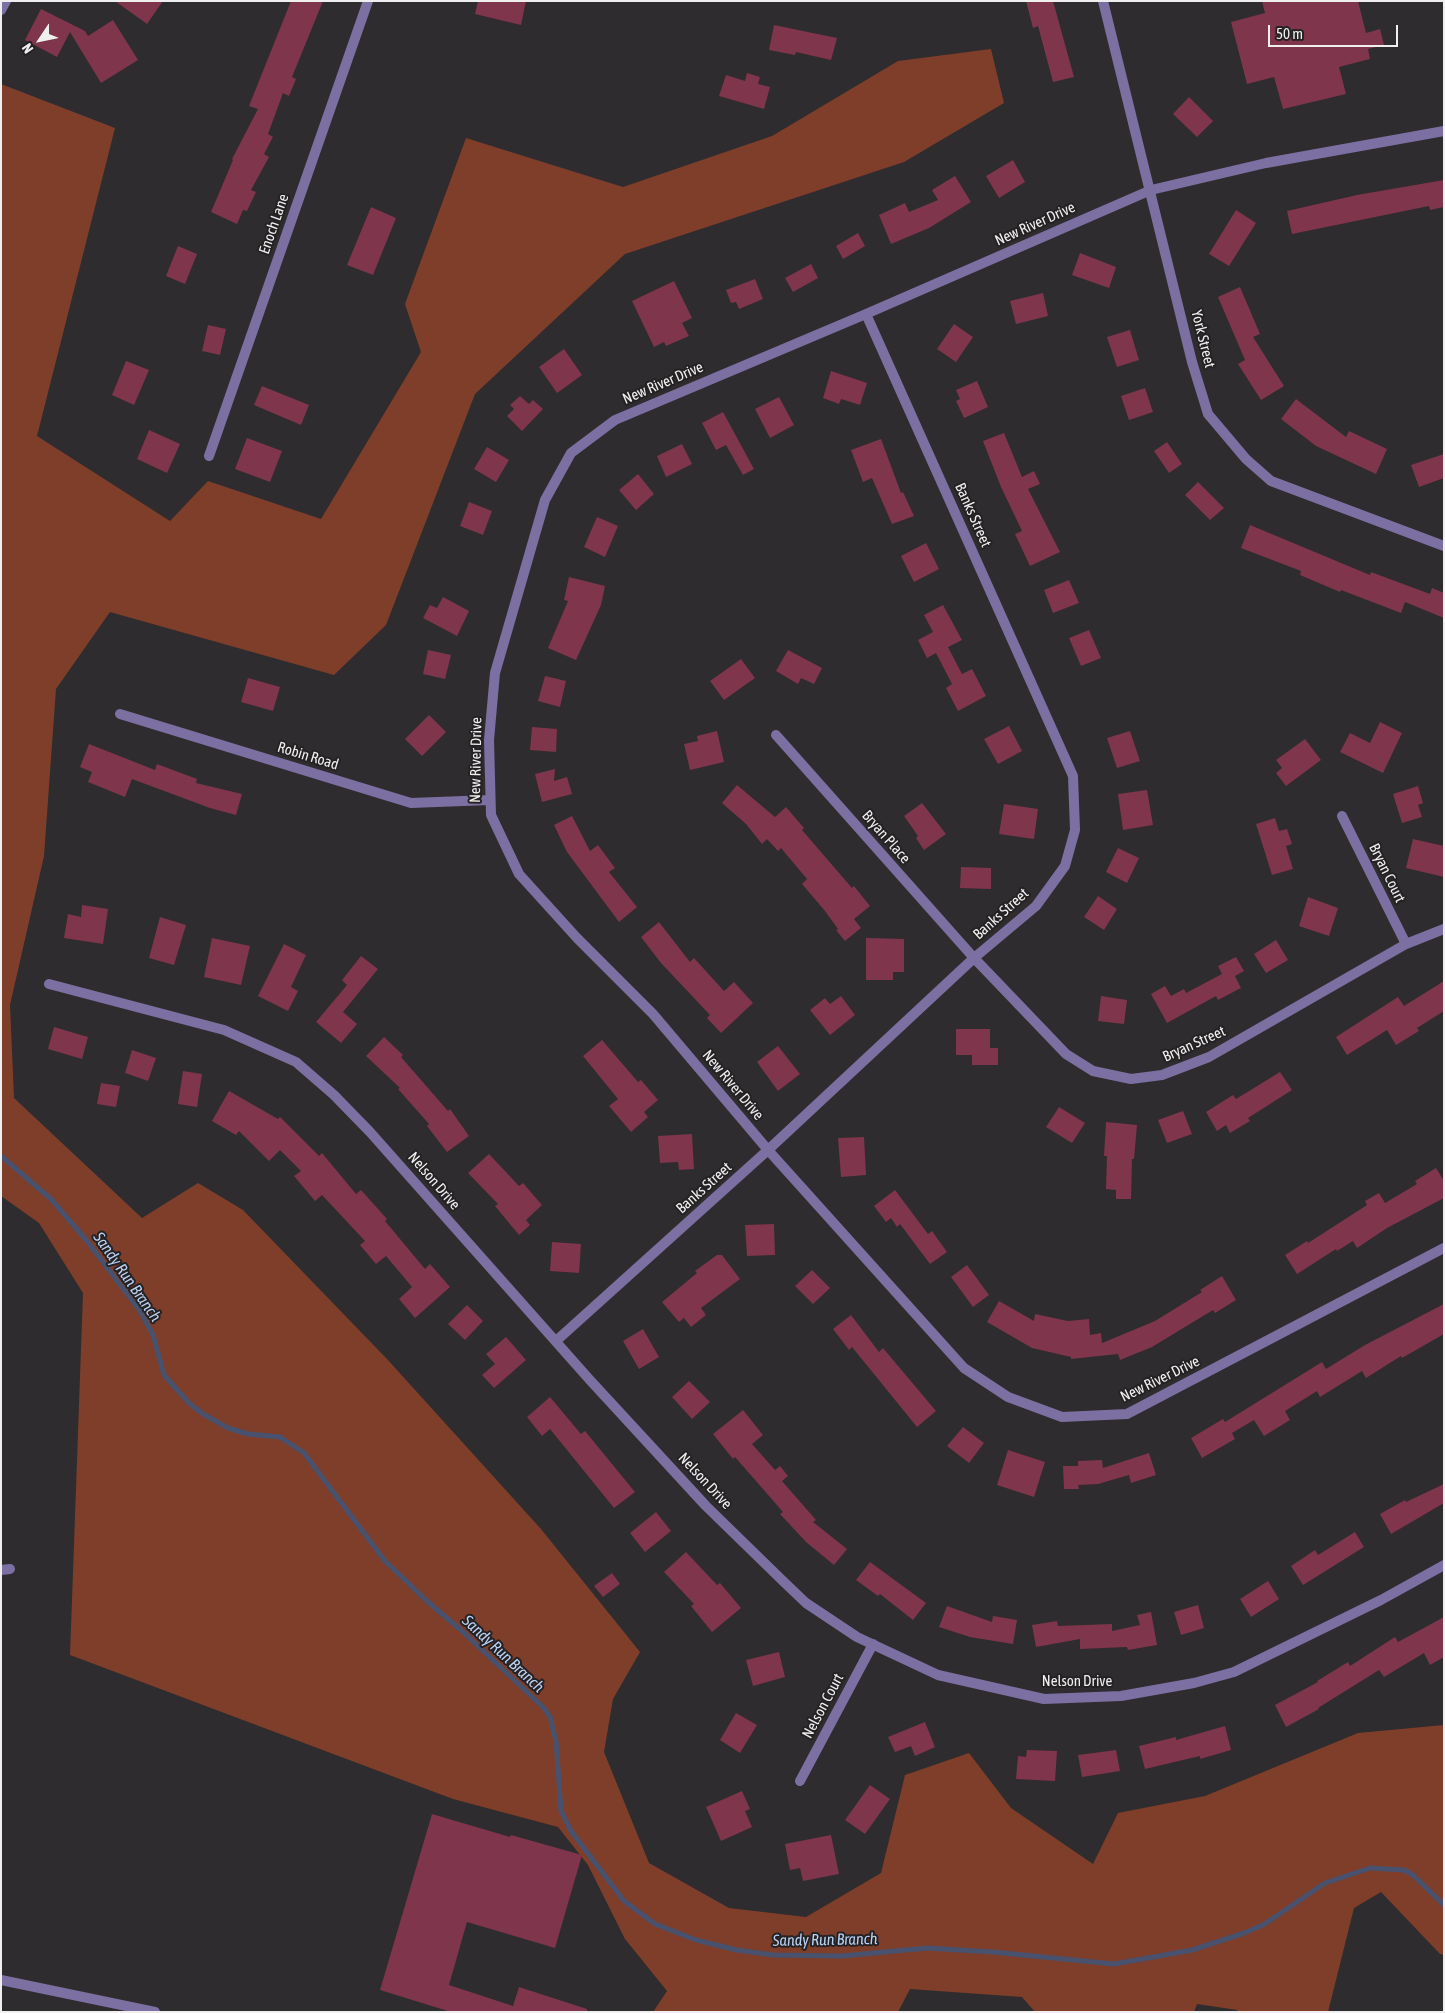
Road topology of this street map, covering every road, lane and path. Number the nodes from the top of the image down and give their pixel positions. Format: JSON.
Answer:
{"nodes":[{"id":1,"x":6,"y":1,"type":"edge"},
{"id":2,"x":368,"y":1,"type":"edge"},
{"id":3,"x":1103,"y":1,"type":"edge"},
{"id":4,"x":1,"y":10,"type":"edge"},
{"id":5,"x":1444,"y":131,"type":"edge"},
{"id":6,"x":1151,"y":190,"type":"junction"},
{"id":7,"x":866,"y":314,"type":"junction"},
{"id":8,"x":208,"y":456,"type":"dead end"},
{"id":9,"x":1444,"y":546,"type":"edge"},
{"id":10,"x":120,"y":714,"type":"dead end"},
{"id":11,"x":776,"y":735,"type":"dead end"},
{"id":12,"x":490,"y":800,"type":"junction"},
{"id":13,"x":1342,"y":816,"type":"dead end"},
{"id":14,"x":1444,"y":929,"type":"edge"},
{"id":15,"x":1406,"y":944,"type":"junction"},
{"id":16,"x":974,"y":958,"type":"junction"},
{"id":17,"x":49,"y":984,"type":"dead end"},
{"id":18,"x":768,"y":1150,"type":"junction"},
{"id":19,"x":1444,"y":1248,"type":"edge"},
{"id":20,"x":556,"y":1341,"type":"junction"},
{"id":21,"x":1444,"y":1565,"type":"edge"},
{"id":22,"x":873,"y":1644,"type":"junction"},
{"id":23,"x":800,"y":1782,"type":"dead end"},
{"id":24,"x":1,"y":1980,"type":"edge"},
{"id":25,"x":155,"y":2012,"type":"edge"}],
"edges":[{"from":1,"to":4,"type":"street"},
{"from":2,"to":8,"type":"street","name":"Enoch Lane"},
{"from":3,"to":6,"type":"street","name":"York Street"},
{"from":5,"to":6,"type":"street","name":"New River Drive"},
{"from":6,"to":7,"type":"street","name":"New River Drive"},
{"from":6,"to":9,"type":"street","name":"York Street"},
{"from":7,"to":12,"type":"street","name":"New River Drive"},
{"from":7,"to":16,"type":"street","name":"Banks Street"},
{"from":10,"to":12,"type":"street","name":"Robin Road"},
{"from":11,"to":16,"type":"street","name":"Bryan Place"},
{"from":12,"to":18,"type":"street","name":"New River Drive"},
{"from":13,"to":15,"type":"street","name":"Bryan Court"},
{"from":14,"to":15,"type":"street","name":"Bryan Street"},
{"from":15,"to":16,"type":"street","name":"Bryan Street"},
{"from":16,"to":18,"type":"street","name":"Banks Street"},
{"from":17,"to":20,"type":"street","name":"Nelson Drive"},
{"from":18,"to":19,"type":"street","name":"New River Drive"},
{"from":18,"to":20,"type":"street","name":"Banks Street"},
{"from":20,"to":22,"type":"street","name":"Nelson Drive"},
{"from":21,"to":22,"type":"street","name":"Nelson Drive"},
{"from":22,"to":23,"type":"street","name":"Nelson Court"},
{"from":24,"to":25,"type":"street"}]}
